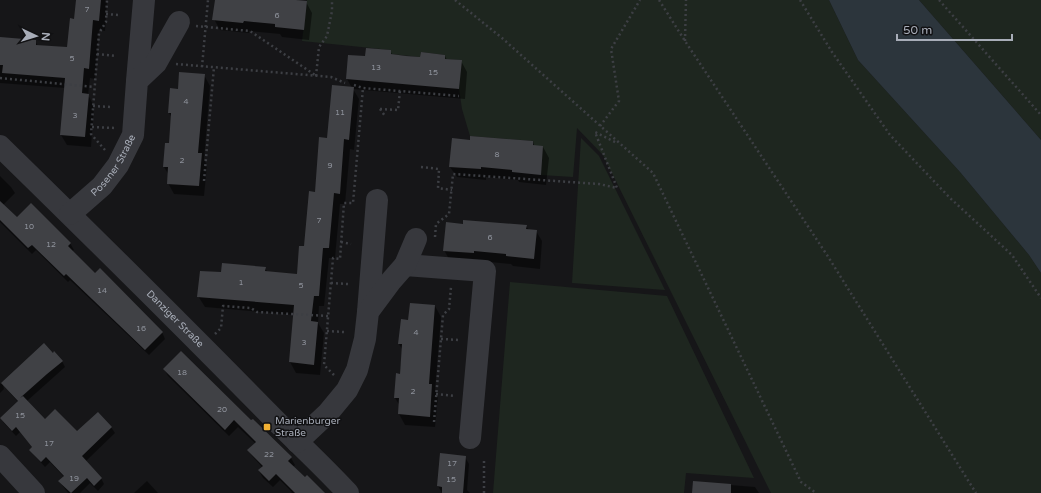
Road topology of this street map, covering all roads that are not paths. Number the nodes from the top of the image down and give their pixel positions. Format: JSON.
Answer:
{"nodes":[{"id":1,"x":144,"y":0,"type":"edge"},
{"id":2,"x":179,"y":22,"type":"road end"},
{"id":3,"x":137,"y":81,"type":"junction"},
{"id":4,"x":0,"y":146,"type":"edge"},
{"id":5,"x":377,"y":200,"type":"dead end"},
{"id":6,"x":70,"y":214,"type":"junction"},
{"id":7,"x":425,"y":239,"type":"road end"},
{"id":8,"x":405,"y":266,"type":"junction"},
{"id":9,"x":368,"y":312,"type":"junction"},
{"id":10,"x":470,"y":438,"type":"dead end"},
{"id":11,"x":297,"y":442,"type":"junction"},
{"id":12,"x":0,"y":456,"type":"edge"},
{"id":13,"x":34,"y":493,"type":"edge"},
{"id":14,"x":348,"y":493,"type":"edge"}],
"edges":[{"from":1,"to":3,"type":"street","name":"Posener Straße"},
{"from":2,"to":3,"type":"street"},
{"from":3,"to":6,"type":"street","name":"Posener Straße"},
{"from":4,"to":6,"type":"street","name":"Danziger Straße"},
{"from":5,"to":9,"type":"street"},
{"from":6,"to":11,"type":"street","name":"Danziger Straße"},
{"from":7,"to":8,"type":"street"},
{"from":8,"to":9,"type":"street"},
{"from":8,"to":10,"type":"street"},
{"from":9,"to":11,"type":"street"},
{"from":11,"to":14,"type":"street","name":"Danziger Straße"},
{"from":12,"to":13,"type":"street"}]}
